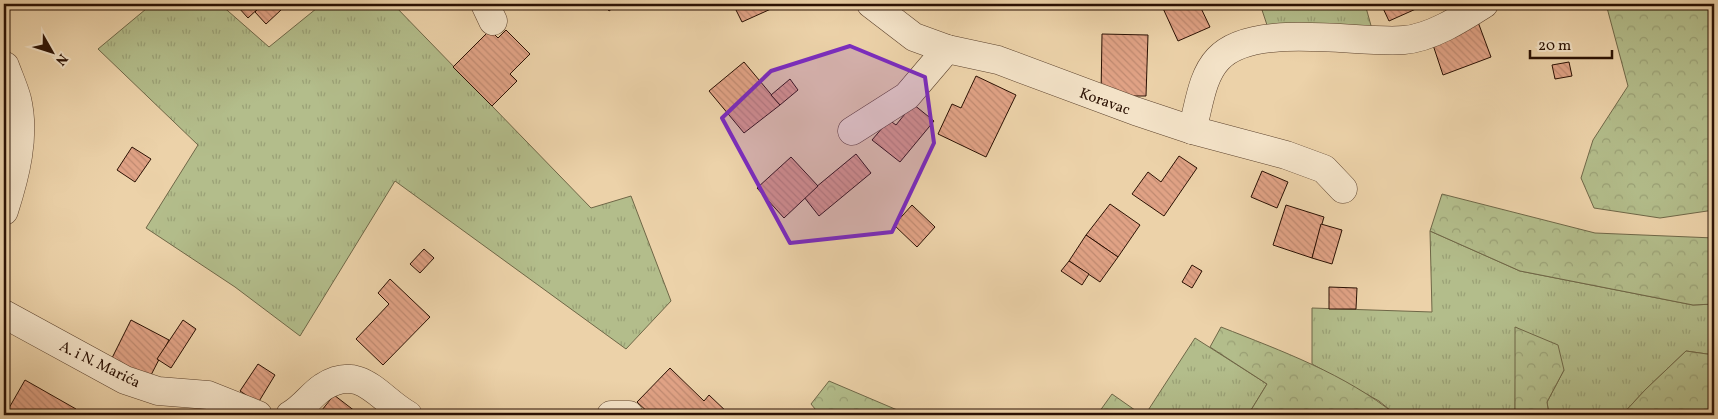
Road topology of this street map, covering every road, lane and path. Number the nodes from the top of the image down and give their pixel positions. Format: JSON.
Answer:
{"nodes":[{"id":1,"x":871,"y":4,"type":"edge"},
{"id":2,"x":1484,"y":4,"type":"edge"},
{"id":3,"x":947,"y":49,"type":"junction"},
{"id":4,"x":5,"y":66,"type":"dead end"},
{"id":5,"x":1192,"y":130,"type":"junction"},
{"id":6,"x":852,"y":131,"type":"dead end"},
{"id":7,"x":1343,"y":189,"type":"dead end"},
{"id":8,"x":4,"y":211,"type":"edge"},
{"id":9,"x":4,"y":314,"type":"edge"},
{"id":10,"x":258,"y":415,"type":"edge"},
{"id":11,"x":290,"y":415,"type":"edge"},
{"id":12,"x":408,"y":415,"type":"edge"},
{"id":13,"x":611,"y":415,"type":"edge"},
{"id":14,"x":629,"y":415,"type":"edge"}],
"edges":[{"from":1,"to":3,"type":"street","name":"Koravac"},
{"from":2,"to":5,"type":"street"},
{"from":3,"to":5,"type":"street","name":"Koravac"},
{"from":3,"to":6,"type":"street"},
{"from":4,"to":8,"type":"street"},
{"from":5,"to":7,"type":"street","name":"Koravac"},
{"from":9,"to":10,"type":"street","name":"A. i N. Marića"},
{"from":11,"to":12,"type":"street"},
{"from":13,"to":14,"type":"street"}]}
